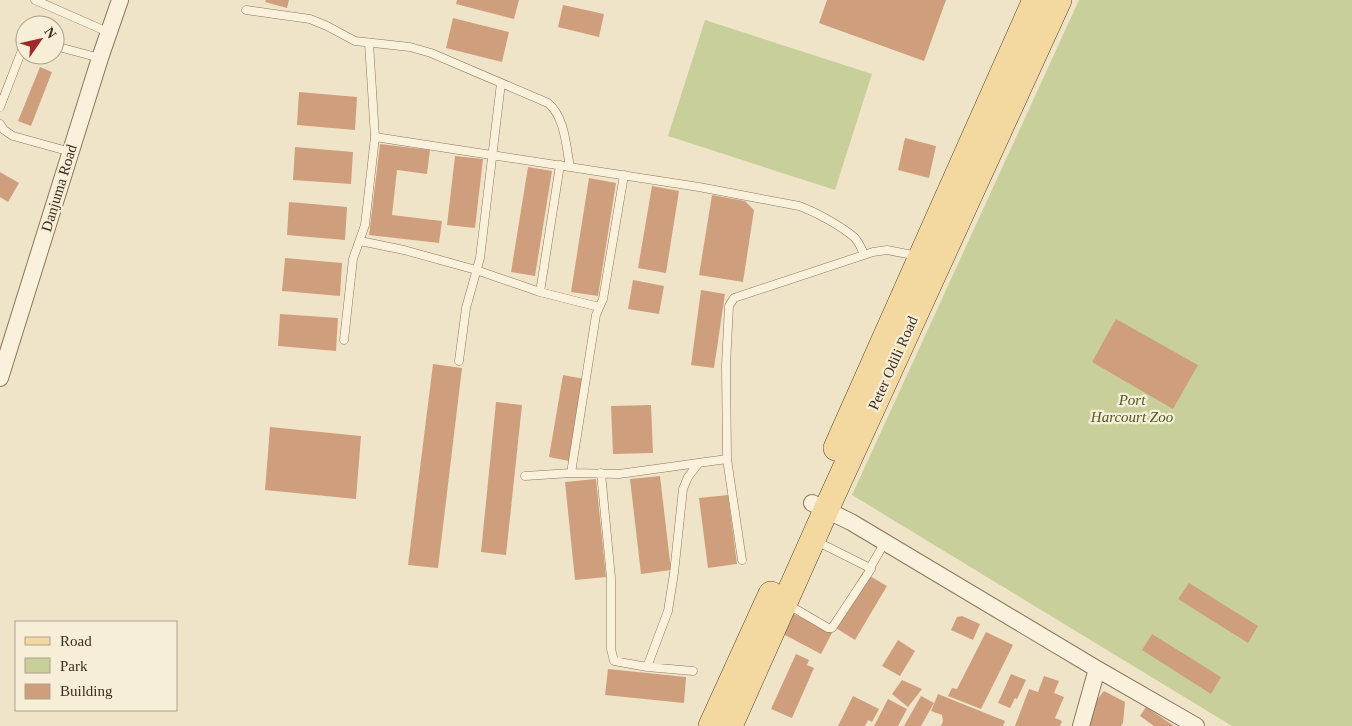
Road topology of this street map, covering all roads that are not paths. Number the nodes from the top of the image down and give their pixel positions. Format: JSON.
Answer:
{"nodes":[{"id":1,"x":35,"y":0,"type":"edge"},
{"id":2,"x":120,"y":0,"type":"edge"},
{"id":3,"x":1035,"y":0,"type":"edge"},
{"id":4,"x":1058,"y":0,"type":"edge"},
{"id":5,"x":246,"y":10,"type":"dead end"},
{"id":6,"x":110,"y":33,"type":"junction"},
{"id":7,"x":370,"y":43,"type":"junction"},
{"id":8,"x":65,"y":49,"type":"edge"},
{"id":9,"x":100,"y":58,"type":"junction"},
{"id":10,"x":16,"y":65,"type":"edge"},
{"id":11,"x":501,"y":83,"type":"junction"},
{"id":12,"x":0,"y":107,"type":"edge"},
{"id":13,"x":0,"y":124,"type":"edge"},
{"id":14,"x":375,"y":137,"type":"junction"},
{"id":15,"x":71,"y":152,"type":"junction"},
{"id":16,"x":492,"y":155,"type":"junction"},
{"id":17,"x":560,"y":166,"type":"junction"},
{"id":18,"x":570,"y":166,"type":"junction"},
{"id":19,"x":624,"y":175,"type":"junction"},
{"id":20,"x":360,"y":241,"type":"junction"},
{"id":21,"x":864,"y":254,"type":"junction"},
{"id":22,"x":920,"y":256,"type":"junction"},
{"id":23,"x":476,"y":270,"type":"junction"},
{"id":24,"x":540,"y":292,"type":"junction"},
{"id":25,"x":599,"y":307,"type":"junction"},
{"id":26,"x":344,"y":340,"type":"dead end"},
{"id":27,"x":459,"y":361,"type":"dead end"},
{"id":28,"x":0,"y":378,"type":"edge"},
{"id":29,"x":727,"y":459,"type":"junction"},
{"id":30,"x":698,"y":464,"type":"junction"},
{"id":31,"x":572,"y":472,"type":"junction"},
{"id":32,"x":601,"y":473,"type":"junction"},
{"id":33,"x":525,"y":476,"type":"dead end"},
{"id":34,"x":819,"y":506,"type":"junction"},
{"id":35,"x":814,"y":539,"type":"junction"},
{"id":36,"x":885,"y":542,"type":"junction"},
{"id":37,"x":742,"y":560,"type":"dead end"},
{"id":38,"x":870,"y":568,"type":"junction"},
{"id":39,"x":786,"y":603,"type":"junction"},
{"id":40,"x":646,"y":667,"type":"junction"},
{"id":41,"x":1097,"y":669,"type":"junction"},
{"id":42,"x":693,"y":671,"type":"dead end"},
{"id":43,"x":711,"y":726,"type":"edge"},
{"id":44,"x":730,"y":726,"type":"edge"},
{"id":45,"x":1081,"y":726,"type":"edge"},
{"id":46,"x":1196,"y":726,"type":"edge"}],
"edges":[{"from":1,"to":6,"type":"lane"},
{"from":2,"to":6,"type":"street","name":"Danjuma Road"},
{"from":3,"to":22,"type":"main road","name":"Peter Odili Road"},
{"from":4,"to":34,"type":"main road","name":"Peter Odili Road"},
{"from":5,"to":7,"type":"lane"},
{"from":6,"to":9,"type":"street","name":"Danjuma Road"},
{"from":7,"to":11,"type":"lane"},
{"from":7,"to":14,"type":"lane"},
{"from":8,"to":9,"type":"lane"},
{"from":9,"to":15,"type":"street","name":"Danjuma Road"},
{"from":10,"to":12,"type":"lane"},
{"from":11,"to":16,"type":"lane"},
{"from":11,"to":18,"type":"lane"},
{"from":13,"to":15,"type":"lane"},
{"from":14,"to":16,"type":"lane"},
{"from":14,"to":20,"type":"lane"},
{"from":15,"to":28,"type":"street","name":"Danjuma Road"},
{"from":16,"to":17,"type":"lane"},
{"from":16,"to":23,"type":"lane"},
{"from":17,"to":18,"type":"lane"},
{"from":17,"to":24,"type":"lane"},
{"from":18,"to":19,"type":"lane"},
{"from":19,"to":21,"type":"lane"},
{"from":19,"to":25,"type":"lane"},
{"from":20,"to":23,"type":"lane"},
{"from":20,"to":26,"type":"lane"},
{"from":21,"to":22,"type":"lane"},
{"from":21,"to":29,"type":"lane"},
{"from":22,"to":34,"type":"main road","name":"Peter Odili Road"},
{"from":23,"to":24,"type":"lane"},
{"from":23,"to":27,"type":"lane"},
{"from":24,"to":25,"type":"lane"},
{"from":25,"to":31,"type":"lane"},
{"from":29,"to":30,"type":"lane"},
{"from":29,"to":37,"type":"lane"},
{"from":30,"to":32,"type":"lane"},
{"from":30,"to":40,"type":"lane"},
{"from":31,"to":32,"type":"lane"},
{"from":31,"to":33,"type":"lane"},
{"from":32,"to":40,"type":"lane"},
{"from":34,"to":35,"type":"main road","name":"Peter Odili Road"},
{"from":34,"to":36,"type":"street"},
{"from":34,"to":43,"type":"main road","name":"Peter Odili Road"},
{"from":35,"to":38,"type":"lane"},
{"from":35,"to":39,"type":"main road","name":"Peter Odili Road"},
{"from":36,"to":38,"type":"lane"},
{"from":36,"to":41,"type":"street"},
{"from":38,"to":39,"type":"lane"},
{"from":39,"to":44,"type":"main road","name":"Peter Odili Road"},
{"from":40,"to":42,"type":"lane"},
{"from":41,"to":45,"type":"street"},
{"from":41,"to":46,"type":"street"}]}
